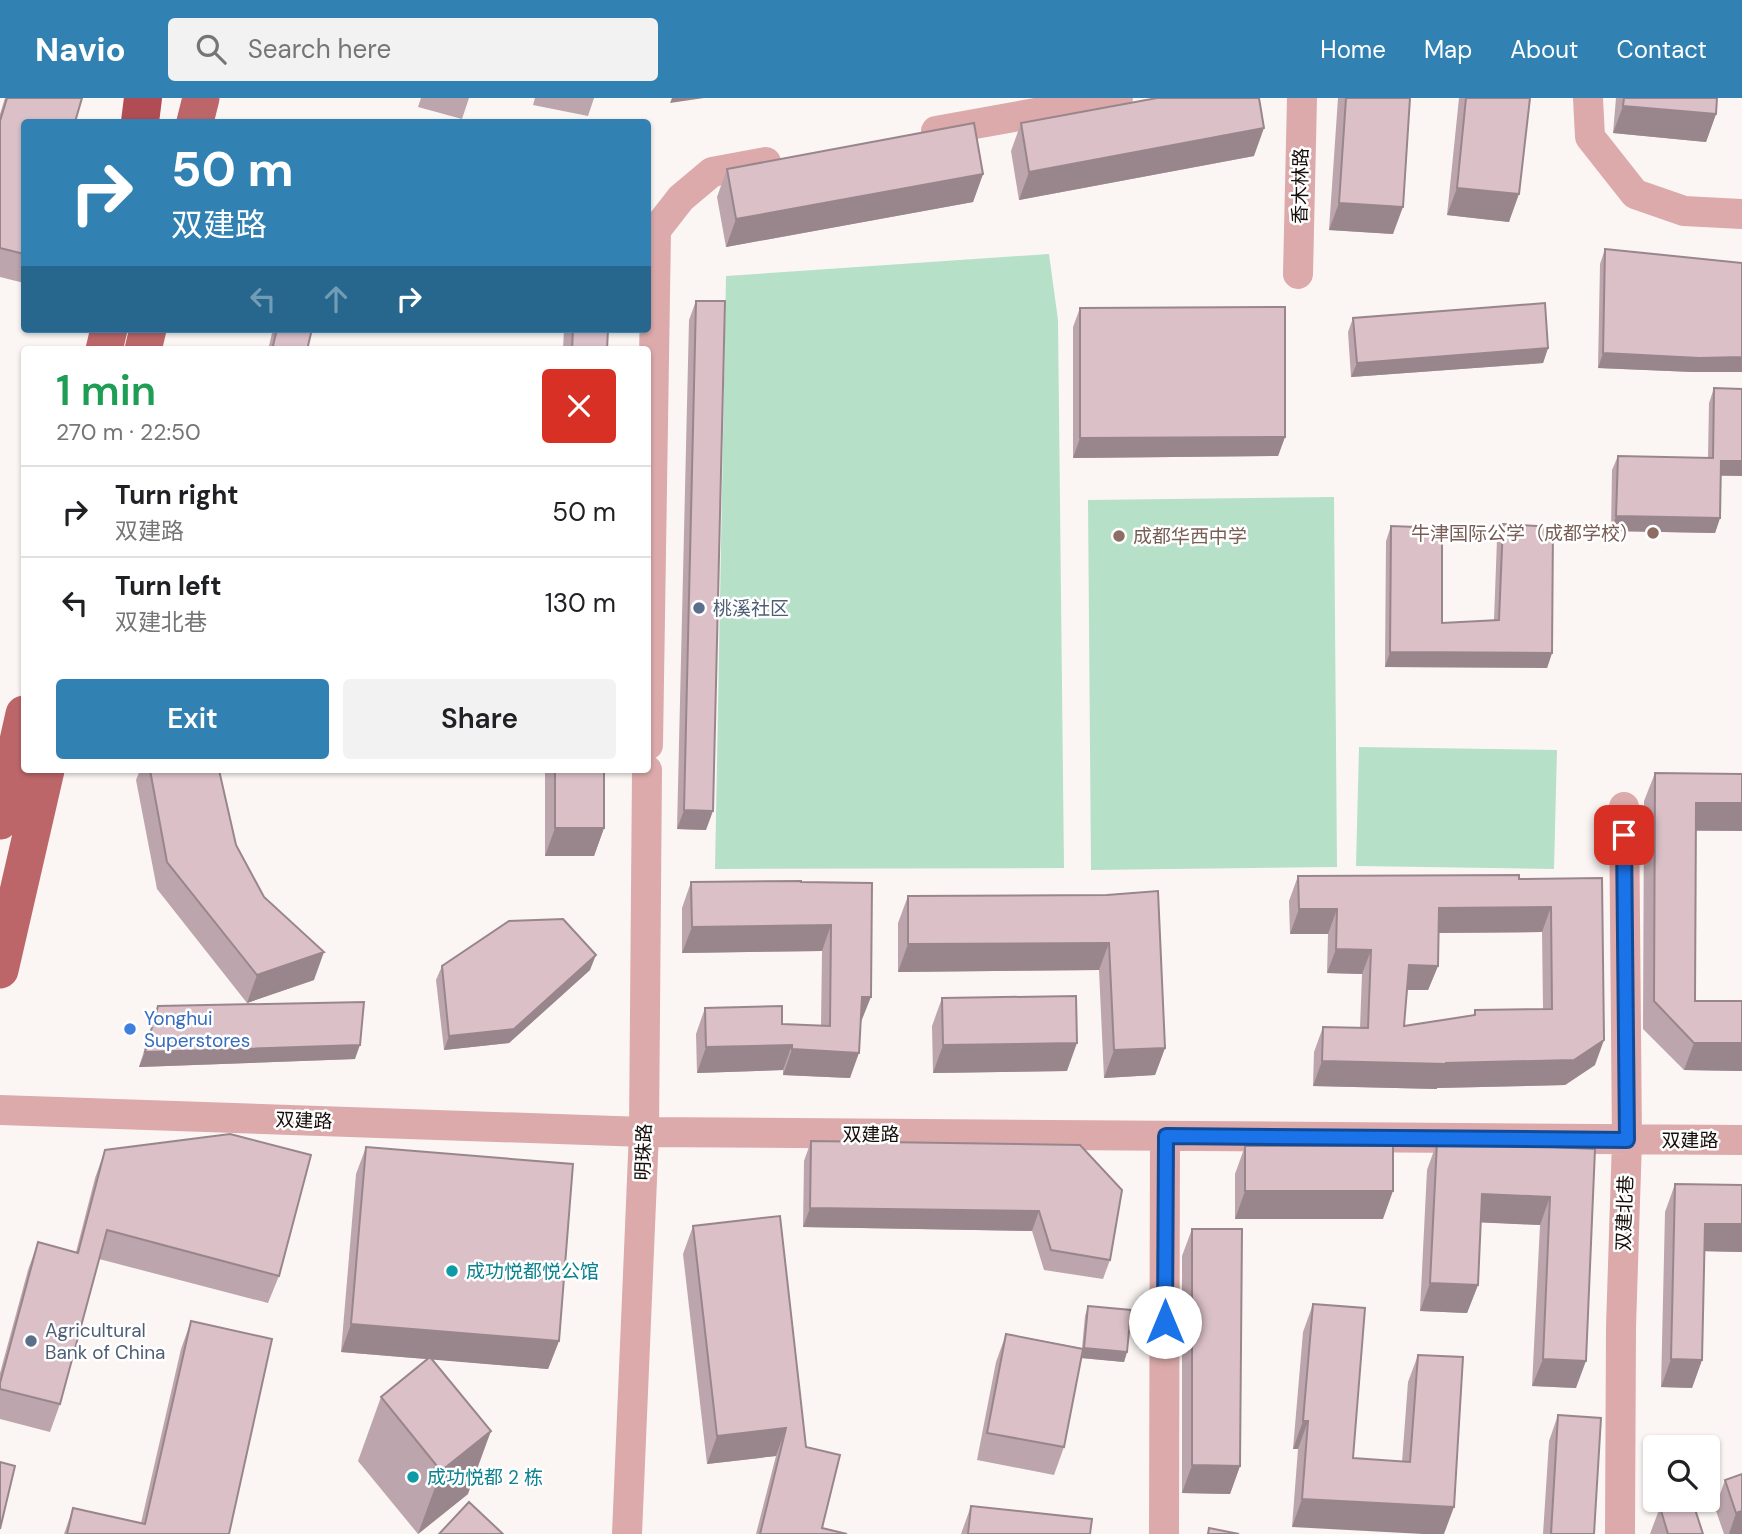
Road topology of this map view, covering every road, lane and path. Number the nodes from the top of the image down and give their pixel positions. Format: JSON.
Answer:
{"nodes":[{"id":1,"x":143,"y":98,"type":"edge"},
{"id":2,"x":159,"y":98,"type":"edge"},
{"id":3,"x":201,"y":98,"type":"edge"},
{"id":4,"x":1118,"y":98,"type":"edge"},
{"id":5,"x":1302,"y":98,"type":"edge"},
{"id":6,"x":1588,"y":98,"type":"edge"},
{"id":7,"x":140,"y":119,"type":"edge"},
{"id":8,"x":154,"y":119,"type":"edge"},
{"id":9,"x":196,"y":119,"type":"edge"},
{"id":10,"x":915,"y":135,"type":"edge"},
{"id":11,"x":793,"y":158,"type":"edge"},
{"id":12,"x":1742,"y":214,"type":"edge"},
{"id":13,"x":1298,"y":274,"type":"dead end"},
{"id":14,"x":651,"y":552,"type":"edge"},
{"id":15,"x":21,"y":727,"type":"edge"},
{"id":16,"x":45,"y":773,"type":"edge"},
{"id":17,"x":647,"y":773,"type":"edge"},
{"id":18,"x":1624,"y":807,"type":"dead end"},
{"id":19,"x":0,"y":821,"type":"edge"},
{"id":20,"x":0,"y":970,"type":"edge"},
{"id":21,"x":0,"y":1110,"type":"edge"},
{"id":22,"x":644,"y":1132,"type":"junction"},
{"id":23,"x":1166,"y":1136,"type":"junction"},
{"id":24,"x":1627,"y":1140,"type":"junction"},
{"id":25,"x":1742,"y":1140,"type":"edge"},
{"id":26,"x":627,"y":1534,"type":"edge"},
{"id":27,"x":1164,"y":1534,"type":"edge"},
{"id":28,"x":1620,"y":1534,"type":"edge"}],
"edges":[{"from":1,"to":7,"type":"highway"},
{"from":2,"to":8,"type":"main road"},
{"from":3,"to":9,"type":"main road"},
{"from":4,"to":10,"type":"street"},
{"from":5,"to":13,"type":"street","name":"香木林路"},
{"from":6,"to":12,"type":"street"},
{"from":11,"to":14,"type":"street"},
{"from":15,"to":19,"type":"main road"},
{"from":16,"to":20,"type":"main road"},
{"from":17,"to":22,"type":"street","name":"明珠路"},
{"from":18,"to":24,"type":"street","name":"双建北巷"},
{"from":21,"to":22,"type":"street","name":"双建路"},
{"from":22,"to":23,"type":"street","name":"双建路"},
{"from":22,"to":26,"type":"street","name":"明珠路"},
{"from":23,"to":24,"type":"street","name":"双建路"},
{"from":23,"to":27,"type":"street"},
{"from":24,"to":25,"type":"street","name":"双建路"},
{"from":24,"to":28,"type":"street","name":"双建北巷"}]}
